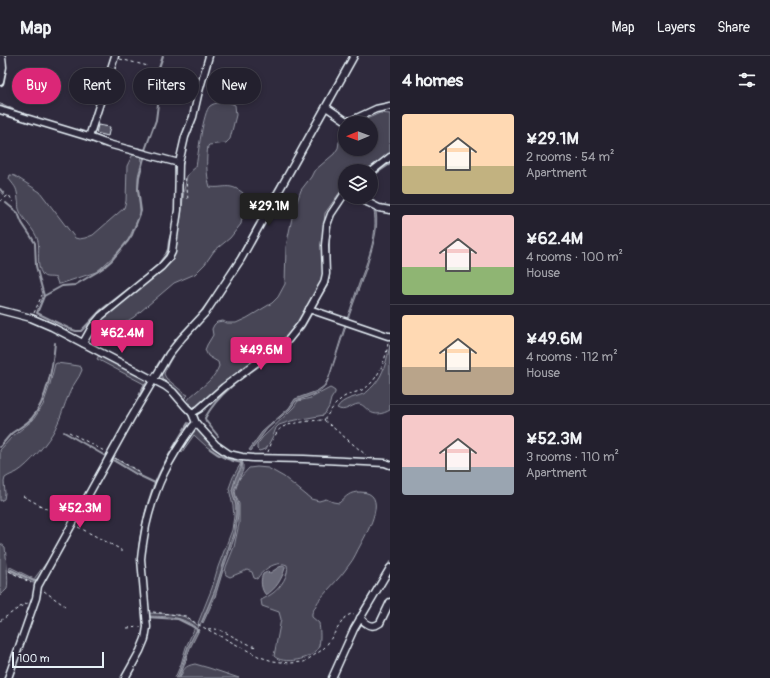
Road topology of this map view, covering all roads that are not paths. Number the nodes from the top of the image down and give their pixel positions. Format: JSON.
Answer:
{"nodes":[{"id":1,"x":210,"y":56,"type":"edge"},
{"id":2,"x":354,"y":56,"type":"edge"},
{"id":3,"x":2,"y":57,"type":"edge"},
{"id":4,"x":115,"y":57,"type":"edge"},
{"id":5,"x":0,"y":82,"type":"edge"},
{"id":6,"x":390,"y":106,"type":"edge"},
{"id":7,"x":326,"y":107,"type":"junction"},
{"id":8,"x":0,"y":110,"type":"edge"},
{"id":9,"x":89,"y":137,"type":"junction"},
{"id":10,"x":390,"y":157,"type":"edge"},
{"id":11,"x":179,"y":163,"type":"junction"},
{"id":12,"x":378,"y":166,"type":"edge"},
{"id":13,"x":338,"y":204,"type":"edge"},
{"id":14,"x":371,"y":204,"type":"edge"},
{"id":15,"x":390,"y":210,"type":"edge"},
{"id":16,"x":309,"y":309,"type":"junction"},
{"id":17,"x":0,"y":310,"type":"edge"},
{"id":18,"x":389,"y":336,"type":"edge"},
{"id":19,"x":83,"y":343,"type":"junction"},
{"id":20,"x":154,"y":380,"type":"junction"},
{"id":21,"x":192,"y":413,"type":"junction"},
{"id":22,"x":196,"y":424,"type":"junction"},
{"id":23,"x":390,"y":465,"type":"edge"},
{"id":24,"x":390,"y":568,"type":"edge"},
{"id":25,"x":390,"y":602,"type":"edge"},
{"id":26,"x":360,"y":618,"type":"junction"},
{"id":27,"x":8,"y":678,"type":"edge"},
{"id":28,"x":125,"y":678,"type":"edge"},
{"id":29,"x":332,"y":678,"type":"edge"}],
"edges":[{"from":1,"to":11,"type":"street"},
{"from":2,"to":7,"type":"street"},
{"from":3,"to":5,"type":"street"},
{"from":4,"to":9,"type":"street"},
{"from":6,"to":7,"type":"street"},
{"from":7,"to":20,"type":"street"},
{"from":8,"to":9,"type":"street"},
{"from":9,"to":11,"type":"street"},
{"from":10,"to":12,"type":"street"},
{"from":11,"to":19,"type":"street"},
{"from":13,"to":16,"type":"street"},
{"from":14,"to":15,"type":"street"},
{"from":16,"to":18,"type":"street"},
{"from":16,"to":21,"type":"street"},
{"from":17,"to":19,"type":"street"},
{"from":19,"to":20,"type":"street"},
{"from":20,"to":21,"type":"street"},
{"from":20,"to":27,"type":"street"},
{"from":21,"to":22,"type":"street"},
{"from":22,"to":23,"type":"street"},
{"from":22,"to":28,"type":"street"},
{"from":24,"to":26,"type":"street"},
{"from":25,"to":26,"type":"street"},
{"from":26,"to":29,"type":"street"}]}
